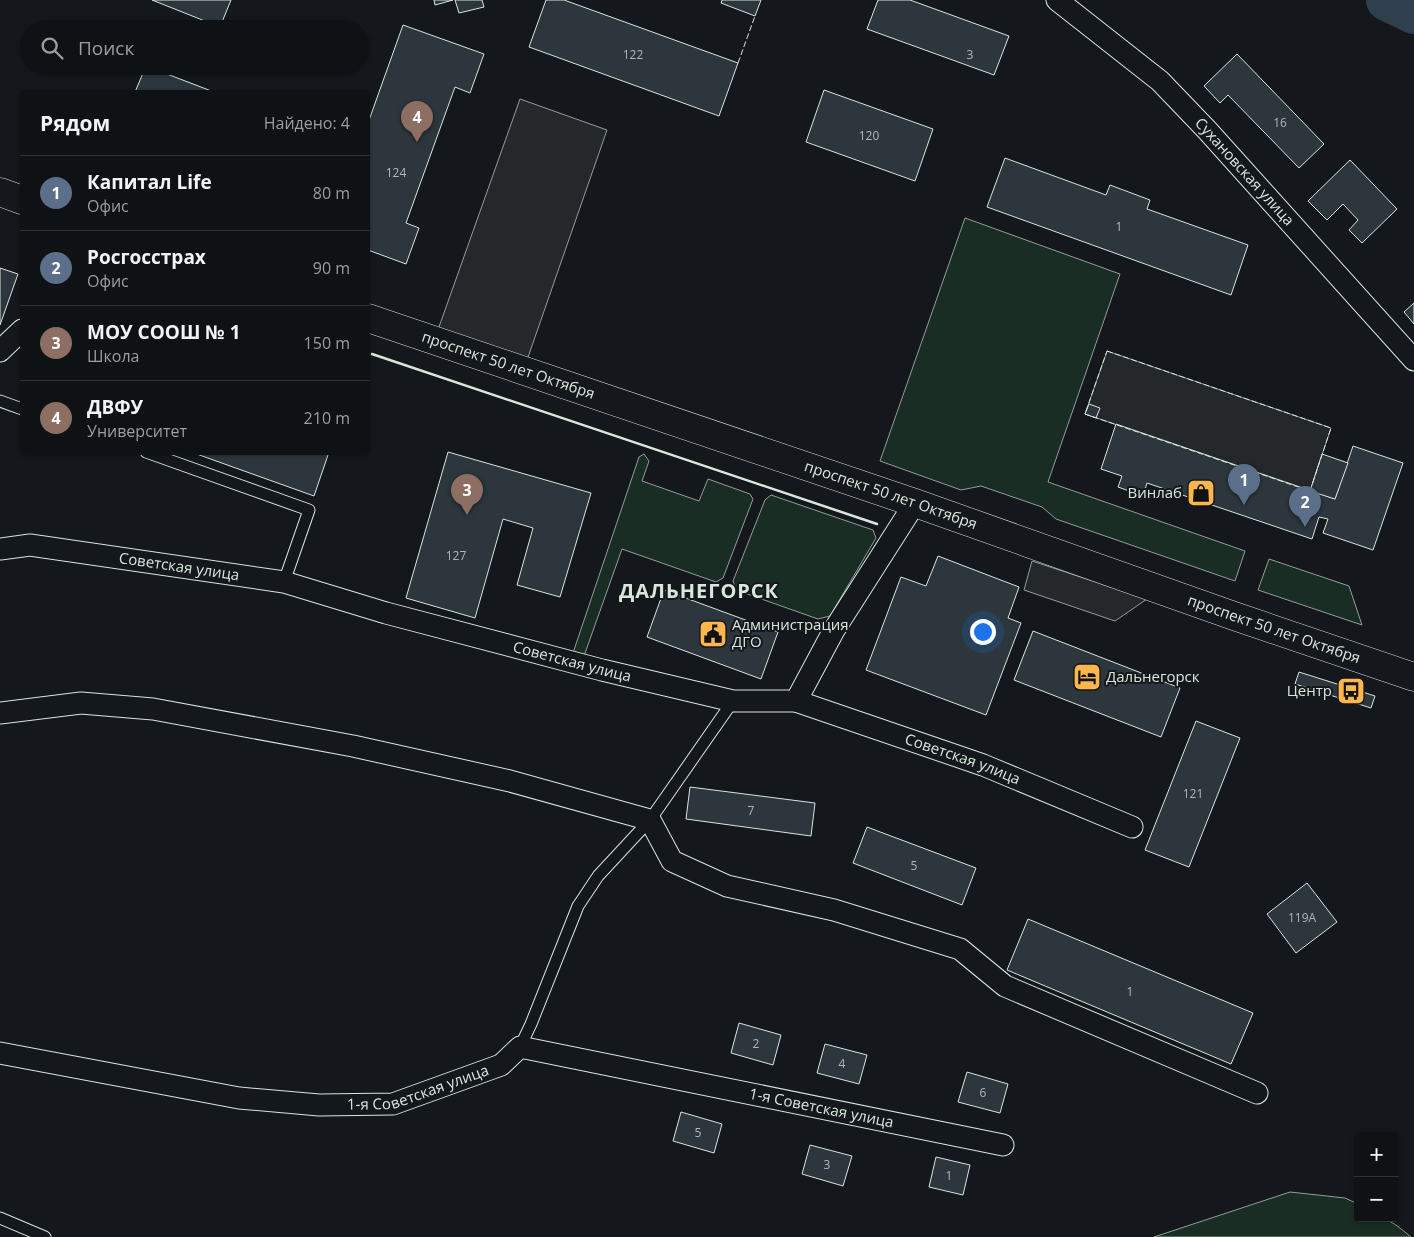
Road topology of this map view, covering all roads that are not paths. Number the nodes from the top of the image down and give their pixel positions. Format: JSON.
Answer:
{"nodes":[{"id":1,"x":1057,"y":0,"type":"edge"},
{"id":2,"x":0,"y":192,"type":"edge"},
{"id":3,"x":20,"y":199,"type":"edge"},
{"id":4,"x":370,"y":319,"type":"edge"},
{"id":5,"x":20,"y":332,"type":"edge"},
{"id":6,"x":0,"y":351,"type":"edge"},
{"id":7,"x":1414,"y":360,"type":"edge"},
{"id":8,"x":0,"y":402,"type":"edge"},
{"id":9,"x":20,"y":408,"type":"edge"},
{"id":10,"x":154,"y":455,"type":"edge"},
{"id":11,"x":915,"y":503,"type":"junction"},
{"id":12,"x":0,"y":549,"type":"edge"},
{"id":13,"x":284,"y":582,"type":"junction"},
{"id":14,"x":1414,"y":677,"type":"edge"},
{"id":15,"x":733,"y":701,"type":"junction"},
{"id":16,"x":796,"y":701,"type":"junction"},
{"id":17,"x":0,"y":713,"type":"edge"},
{"id":18,"x":650,"y":820,"type":"junction"},
{"id":19,"x":1132,"y":826,"type":"dead end"},
{"id":20,"x":520,"y":1048,"type":"junction"},
{"id":21,"x":0,"y":1053,"type":"edge"},
{"id":22,"x":1257,"y":1092,"type":"dead end"},
{"id":23,"x":1003,"y":1145,"type":"dead end"},
{"id":24,"x":0,"y":1218,"type":"edge"},
{"id":25,"x":45,"y":1237,"type":"edge"}],
"edges":[{"from":1,"to":7,"type":"street","name":"Сухановская улица"},
{"from":2,"to":3,"type":"main road"},
{"from":4,"to":11,"type":"main road","name":"проспект 50 лет Октября"},
{"from":5,"to":6,"type":"street"},
{"from":8,"to":9,"type":"lane"},
{"from":10,"to":13,"type":"lane"},
{"from":11,"to":14,"type":"main road","name":"проспект 50 лет Октября"},
{"from":11,"to":16,"type":"street"},
{"from":12,"to":13,"type":"street","name":"Советская улица"},
{"from":13,"to":15,"type":"street","name":"Советская улица"},
{"from":15,"to":16,"type":"street","name":"Советская улица"},
{"from":15,"to":18,"type":"lane"},
{"from":16,"to":19,"type":"street","name":"Советская улица"},
{"from":17,"to":18,"type":"street"},
{"from":18,"to":20,"type":"lane"},
{"from":18,"to":22,"type":"street"},
{"from":20,"to":21,"type":"street","name":"1-я Советская улица"},
{"from":20,"to":23,"type":"street","name":"1-я Советская улица"},
{"from":24,"to":25,"type":"lane"}]}
